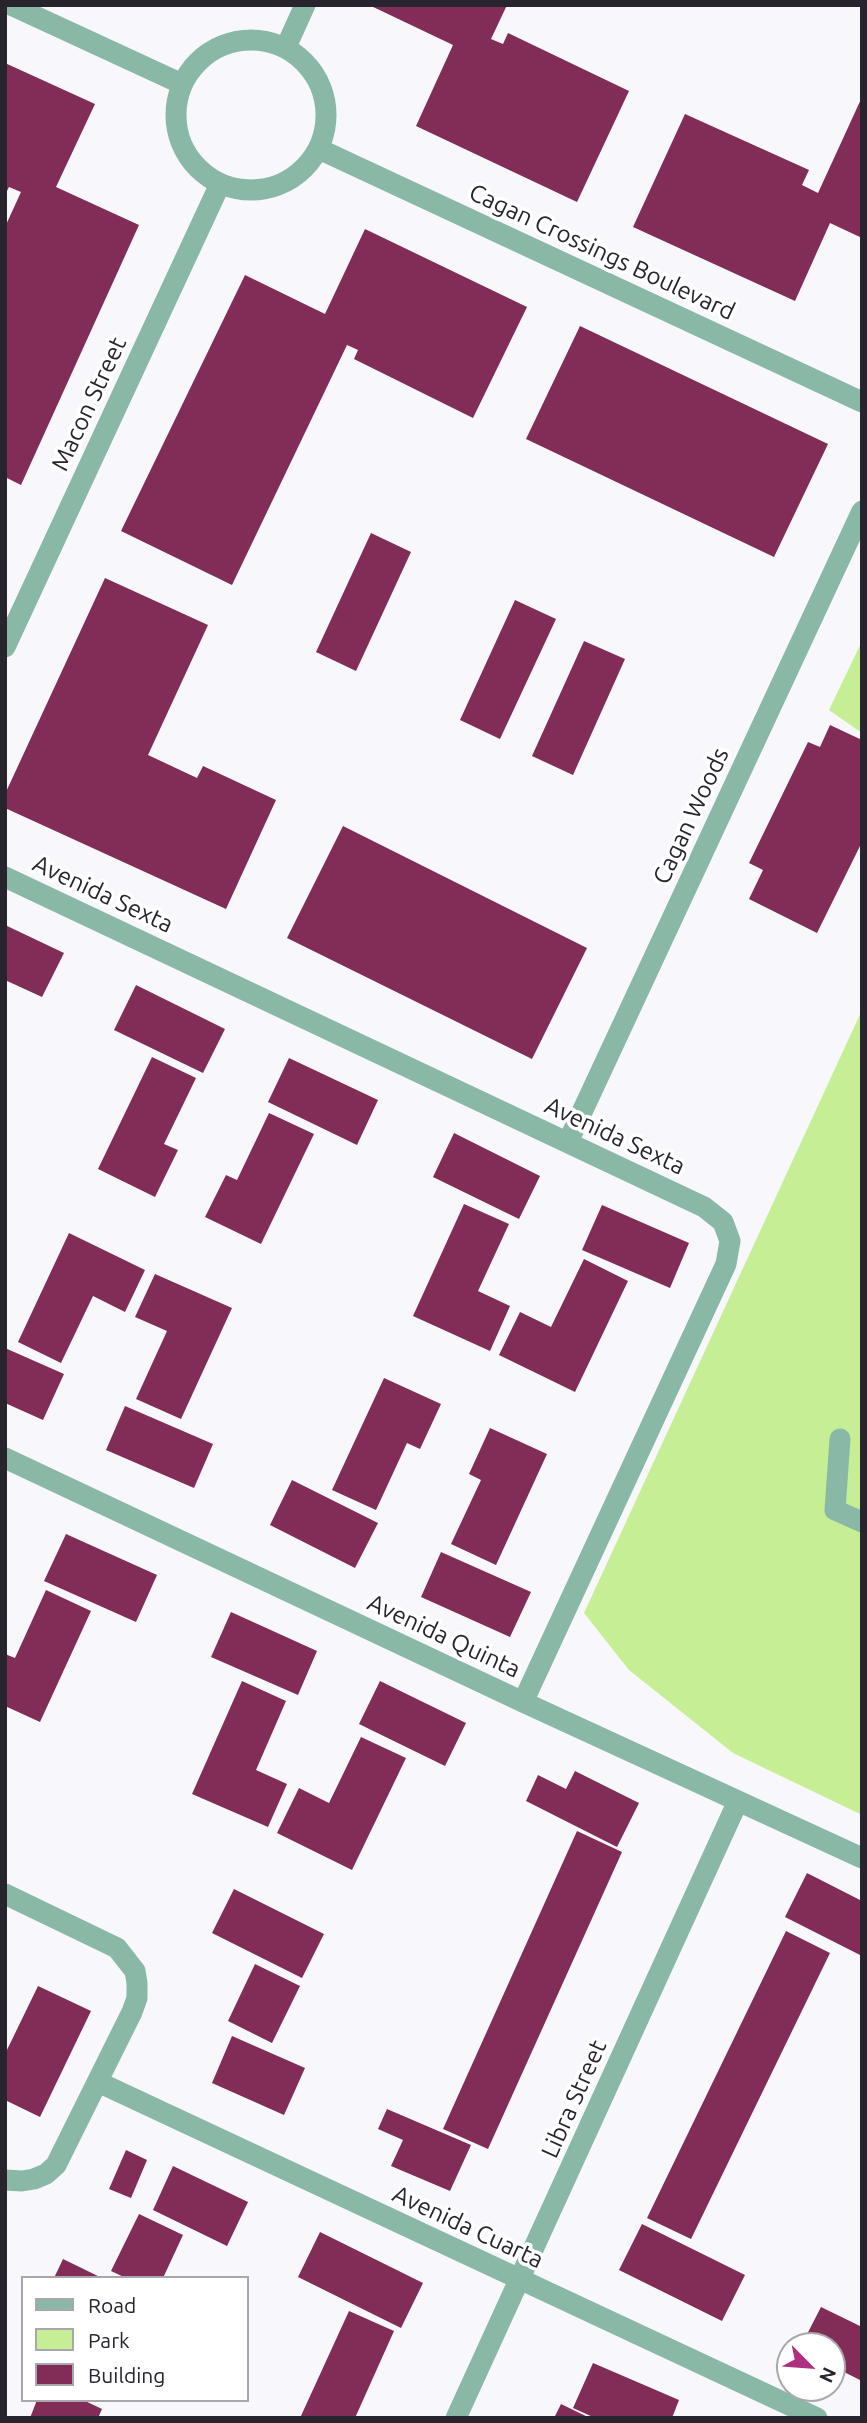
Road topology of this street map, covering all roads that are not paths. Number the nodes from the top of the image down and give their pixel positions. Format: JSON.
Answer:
{"nodes":[{"id":1,"x":11,"y":5,"type":"edge"},
{"id":2,"x":305,"y":5,"type":"edge"},
{"id":3,"x":286,"y":47,"type":"junction"},
{"id":4,"x":182,"y":84,"type":"junction"},
{"id":5,"x":320,"y":149,"type":"junction"},
{"id":6,"x":220,"y":184,"type":"junction"},
{"id":7,"x":862,"y":402,"type":"edge"},
{"id":8,"x":862,"y":511,"type":"edge"},
{"id":9,"x":5,"y":647,"type":"edge"},
{"id":10,"x":5,"y":877,"type":"edge"},
{"id":11,"x":568,"y":1142,"type":"junction"},
{"id":12,"x":840,"y":1439,"type":"dead end"},
{"id":13,"x":5,"y":1458,"type":"edge"},
{"id":14,"x":862,"y":1522,"type":"edge"},
{"id":15,"x":523,"y":1702,"type":"junction"},
{"id":16,"x":738,"y":1801,"type":"junction"},
{"id":17,"x":862,"y":1857,"type":"edge"},
{"id":18,"x":5,"y":1894,"type":"edge"},
{"id":19,"x":98,"y":2082,"type":"junction"},
{"id":20,"x":5,"y":2180,"type":"edge"},
{"id":21,"x":520,"y":2280,"type":"junction"},
{"id":22,"x":456,"y":2418,"type":"edge"},
{"id":23,"x":817,"y":2418,"type":"edge"}],
"edges":[{"from":1,"to":4,"type":"street"},
{"from":2,"to":3,"type":"street"},
{"from":3,"to":4,"type":"street"},
{"from":3,"to":5,"type":"street"},
{"from":4,"to":6,"type":"street"},
{"from":5,"to":6,"type":"street"},
{"from":5,"to":7,"type":"street","name":"Cagan Crossings Boulevard"},
{"from":6,"to":9,"type":"street","name":"Macon Street"},
{"from":8,"to":11,"type":"street","name":"Cagan Woods"},
{"from":10,"to":11,"type":"street","name":"Avenida Sexta"},
{"from":11,"to":15,"type":"street","name":"Avenida Sexta"},
{"from":12,"to":14,"type":"street"},
{"from":13,"to":15,"type":"street","name":"Avenida Quinta"},
{"from":15,"to":16,"type":"street","name":"Avenida Quinta"},
{"from":16,"to":17,"type":"street","name":"Avenida Quinta"},
{"from":16,"to":21,"type":"street","name":"Libra Street"},
{"from":18,"to":19,"type":"street"},
{"from":19,"to":20,"type":"street"},
{"from":19,"to":21,"type":"street","name":"Avenida Cuarta"},
{"from":21,"to":22,"type":"street","name":"Libra Street"},
{"from":21,"to":23,"type":"street","name":"Avenida Cuarta"}]}
